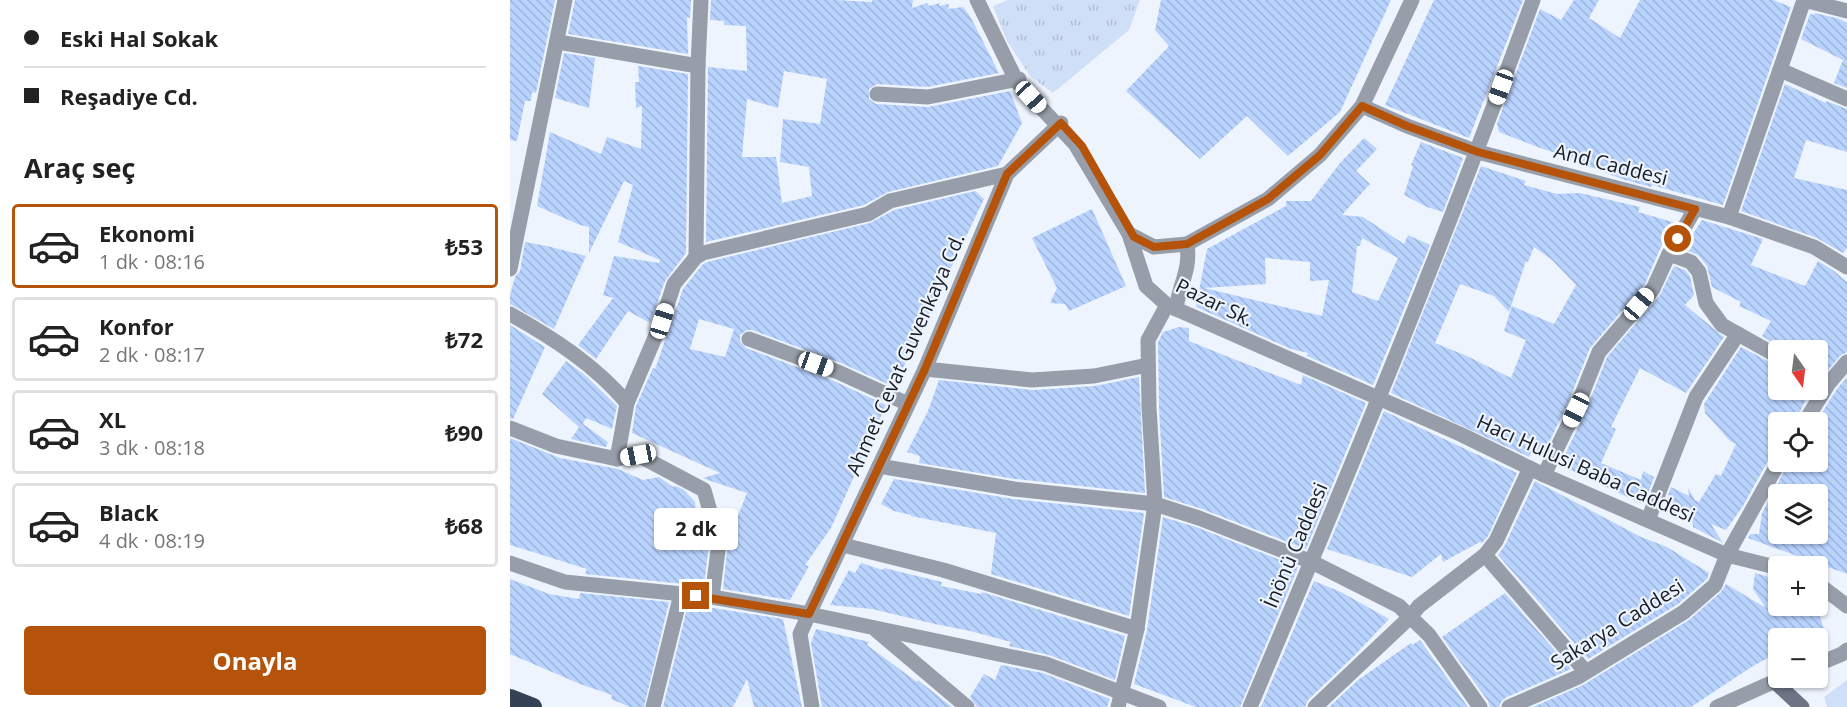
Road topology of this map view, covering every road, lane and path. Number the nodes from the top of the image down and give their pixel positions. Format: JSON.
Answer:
{"nodes":[{"id":1,"x":565,"y":0,"type":"edge"},
{"id":2,"x":701,"y":0,"type":"edge"},
{"id":3,"x":979,"y":0,"type":"edge"},
{"id":4,"x":1412,"y":0,"type":"edge"},
{"id":5,"x":1533,"y":0,"type":"edge"},
{"id":6,"x":1804,"y":0,"type":"edge"},
{"id":7,"x":1847,"y":11,"type":"edge"},
{"id":8,"x":558,"y":42,"type":"junction"},
{"id":9,"x":698,"y":66,"type":"junction"},
{"id":10,"x":1780,"y":70,"type":"junction"},
{"id":11,"x":1017,"y":79,"type":"junction"},
{"id":12,"x":876,"y":94,"type":"dead end"},
{"id":13,"x":1847,"y":99,"type":"edge"},
{"id":14,"x":1362,"y":106,"type":"junction"},
{"id":15,"x":1059,"y":124,"type":"junction"},
{"id":16,"x":1478,"y":152,"type":"junction"},
{"id":17,"x":1007,"y":174,"type":"junction"},
{"id":18,"x":1695,"y":209,"type":"junction"},
{"id":19,"x":1729,"y":217,"type":"junction"},
{"id":20,"x":1132,"y":235,"type":"junction"},
{"id":21,"x":1187,"y":244,"type":"junction"},
{"id":22,"x":1669,"y":254,"type":"junction"},
{"id":23,"x":696,"y":257,"type":"junction"},
{"id":24,"x":1847,"y":267,"type":"edge"},
{"id":25,"x":510,"y":269,"type":"edge"},
{"id":26,"x":1172,"y":307,"type":"junction"},
{"id":27,"x":510,"y":314,"type":"edge"},
{"id":28,"x":1738,"y":334,"type":"junction"},
{"id":29,"x":749,"y":339,"type":"dead end"},
{"id":30,"x":1768,"y":351,"type":"edge"},
{"id":31,"x":1847,"y":362,"type":"edge"},
{"id":32,"x":1148,"y":365,"type":"junction"},
{"id":33,"x":925,"y":369,"type":"junction"},
{"id":34,"x":1828,"y":376,"type":"edge"},
{"id":35,"x":1379,"y":399,"type":"junction"},
{"id":36,"x":627,"y":403,"type":"junction"},
{"id":37,"x":908,"y":404,"type":"junction"},
{"id":38,"x":510,"y":428,"type":"edge"},
{"id":39,"x":617,"y":459,"type":"junction"},
{"id":40,"x":879,"y":466,"type":"junction"},
{"id":41,"x":1537,"y":471,"type":"junction"},
{"id":42,"x":1773,"y":472,"type":"edge"},
{"id":43,"x":1155,"y":504,"type":"junction"},
{"id":44,"x":1648,"y":520,"type":"junction"},
{"id":45,"x":843,"y":545,"type":"junction"},
{"id":46,"x":1485,"y":555,"type":"junction"},
{"id":47,"x":1727,"y":555,"type":"junction"},
{"id":48,"x":1312,"y":562,"type":"junction"},
{"id":49,"x":510,"y":563,"type":"edge"},
{"id":50,"x":1768,"y":565,"type":"edge"},
{"id":51,"x":1828,"y":592,"type":"edge"},
{"id":52,"x":681,"y":594,"type":"junction"},
{"id":53,"x":712,"y":597,"type":"junction"},
{"id":54,"x":1847,"y":606,"type":"edge"},
{"id":55,"x":809,"y":614,"type":"junction"},
{"id":56,"x":1410,"y":617,"type":"junction"},
{"id":57,"x":874,"y":628,"type":"junction"},
{"id":58,"x":1137,"y":629,"type":"junction"},
{"id":59,"x":1847,"y":650,"type":"edge"},
{"id":60,"x":1828,"y":660,"type":"edge"},
{"id":61,"x":1586,"y":672,"type":"junction"},
{"id":62,"x":1768,"y":684,"type":"edge"},
{"id":63,"x":1780,"y":688,"type":"edge"},
{"id":64,"x":1785,"y":688,"type":"edge"},
{"id":65,"x":510,"y":698,"type":"edge"},
{"id":66,"x":1120,"y":700,"type":"edge"},
{"id":67,"x":533,"y":707,"type":"edge"},
{"id":68,"x":653,"y":707,"type":"edge"},
{"id":69,"x":812,"y":707,"type":"edge"},
{"id":70,"x":967,"y":707,"type":"edge"},
{"id":71,"x":1159,"y":707,"type":"edge"},
{"id":72,"x":1250,"y":707,"type":"edge"},
{"id":73,"x":1315,"y":707,"type":"edge"},
{"id":74,"x":1480,"y":707,"type":"edge"},
{"id":75,"x":1509,"y":707,"type":"edge"},
{"id":76,"x":1717,"y":707,"type":"edge"},
{"id":77,"x":1785,"y":707,"type":"edge"},
{"id":78,"x":1802,"y":707,"type":"edge"}],
"edges":[{"from":1,"to":8,"type":"street"},
{"from":2,"to":9,"type":"street"},
{"from":3,"to":11,"type":"street","name":"Pazar Sk."},
{"from":4,"to":14,"type":"street"},
{"from":5,"to":16,"type":"street","name":"İnönü Caddesi"},
{"from":6,"to":7,"type":"street"},
{"from":6,"to":10,"type":"street"},
{"from":8,"to":9,"type":"street"},
{"from":8,"to":25,"type":"street"},
{"from":9,"to":23,"type":"street"},
{"from":10,"to":13,"type":"street"},
{"from":10,"to":19,"type":"street"},
{"from":11,"to":12,"type":"street"},
{"from":11,"to":15,"type":"street","name":"Pazar Sk."},
{"from":14,"to":16,"type":"street","name":"And Caddesi"},
{"from":14,"to":21,"type":"street"},
{"from":15,"to":17,"type":"street","name":"Ahmet Cevat Guvenkaya Cd."},
{"from":15,"to":20,"type":"street","name":"Pazar Sk."},
{"from":16,"to":18,"type":"street","name":"And Caddesi"},
{"from":16,"to":35,"type":"street","name":"İnönü Caddesi"},
{"from":17,"to":23,"type":"street"},
{"from":17,"to":33,"type":"street","name":"Ahmet Cevat Guvenkaya Cd."},
{"from":18,"to":19,"type":"street","name":"And Caddesi"},
{"from":18,"to":22,"type":"street"},
{"from":19,"to":24,"type":"street","name":"And Caddesi"},
{"from":20,"to":21,"type":"street"},
{"from":20,"to":26,"type":"street","name":"Pazar Sk."},
{"from":21,"to":26,"type":"street"},
{"from":22,"to":28,"type":"street"},
{"from":22,"to":41,"type":"street"},
{"from":23,"to":36,"type":"street"},
{"from":26,"to":32,"type":"street"},
{"from":26,"to":35,"type":"street","name":"Pazar Sk."},
{"from":27,"to":36,"type":"street"},
{"from":28,"to":30,"type":"street"},
{"from":28,"to":44,"type":"street"},
{"from":29,"to":37,"type":"street"},
{"from":31,"to":34,"type":"street"},
{"from":32,"to":33,"type":"street"},
{"from":32,"to":43,"type":"street"},
{"from":33,"to":37,"type":"street","name":"Ahmet Cevat Guvenkaya Cd."},
{"from":35,"to":41,"type":"street","name":"Hacı Hulusi Baba Caddesi"},
{"from":35,"to":48,"type":"street","name":"İnönü Caddesi"},
{"from":36,"to":39,"type":"street"},
{"from":37,"to":40,"type":"street","name":"Ahmet Cevat Guvenkaya Cd."},
{"from":38,"to":39,"type":"street"},
{"from":39,"to":53,"type":"street"},
{"from":40,"to":43,"type":"street"},
{"from":40,"to":45,"type":"street","name":"Ahmet Cevat Guvenkaya Cd."},
{"from":41,"to":44,"type":"street","name":"Hacı Hulusi Baba Caddesi"},
{"from":41,"to":46,"type":"street"},
{"from":42,"to":47,"type":"street","name":"Sakarya Caddesi"},
{"from":43,"to":48,"type":"street"},
{"from":43,"to":58,"type":"street"},
{"from":44,"to":47,"type":"street","name":"Hacı Hulusi Baba Caddesi"},
{"from":45,"to":55,"type":"street","name":"Ahmet Cevat Guvenkaya Cd."},
{"from":45,"to":58,"type":"street"},
{"from":46,"to":56,"type":"street"},
{"from":46,"to":61,"type":"street"},
{"from":47,"to":50,"type":"street","name":"Hacı Hulusi Baba Caddesi"},
{"from":47,"to":61,"type":"street","name":"Sakarya Caddesi"},
{"from":48,"to":56,"type":"street"},
{"from":48,"to":72,"type":"street","name":"İnönü Caddesi"},
{"from":49,"to":52,"type":"street"},
{"from":51,"to":54,"type":"street"},
{"from":52,"to":53,"type":"street"},
{"from":52,"to":68,"type":"street"},
{"from":53,"to":55,"type":"street"},
{"from":55,"to":57,"type":"street"},
{"from":55,"to":69,"type":"street","name":"Ahmet Cevat Guvenkaya Cd."},
{"from":56,"to":73,"type":"street"},
{"from":56,"to":74,"type":"street"},
{"from":57,"to":66,"type":"street"},
{"from":57,"to":70,"type":"street"},
{"from":58,"to":66,"type":"street"},
{"from":59,"to":60,"type":"street"},
{"from":61,"to":75,"type":"street","name":"Sakarya Caddesi"},
{"from":62,"to":76,"type":"street"},
{"from":63,"to":77,"type":"street"},
{"from":64,"to":78,"type":"street"},
{"from":65,"to":67,"type":"highway"},
{"from":66,"to":71,"type":"street"}]}
